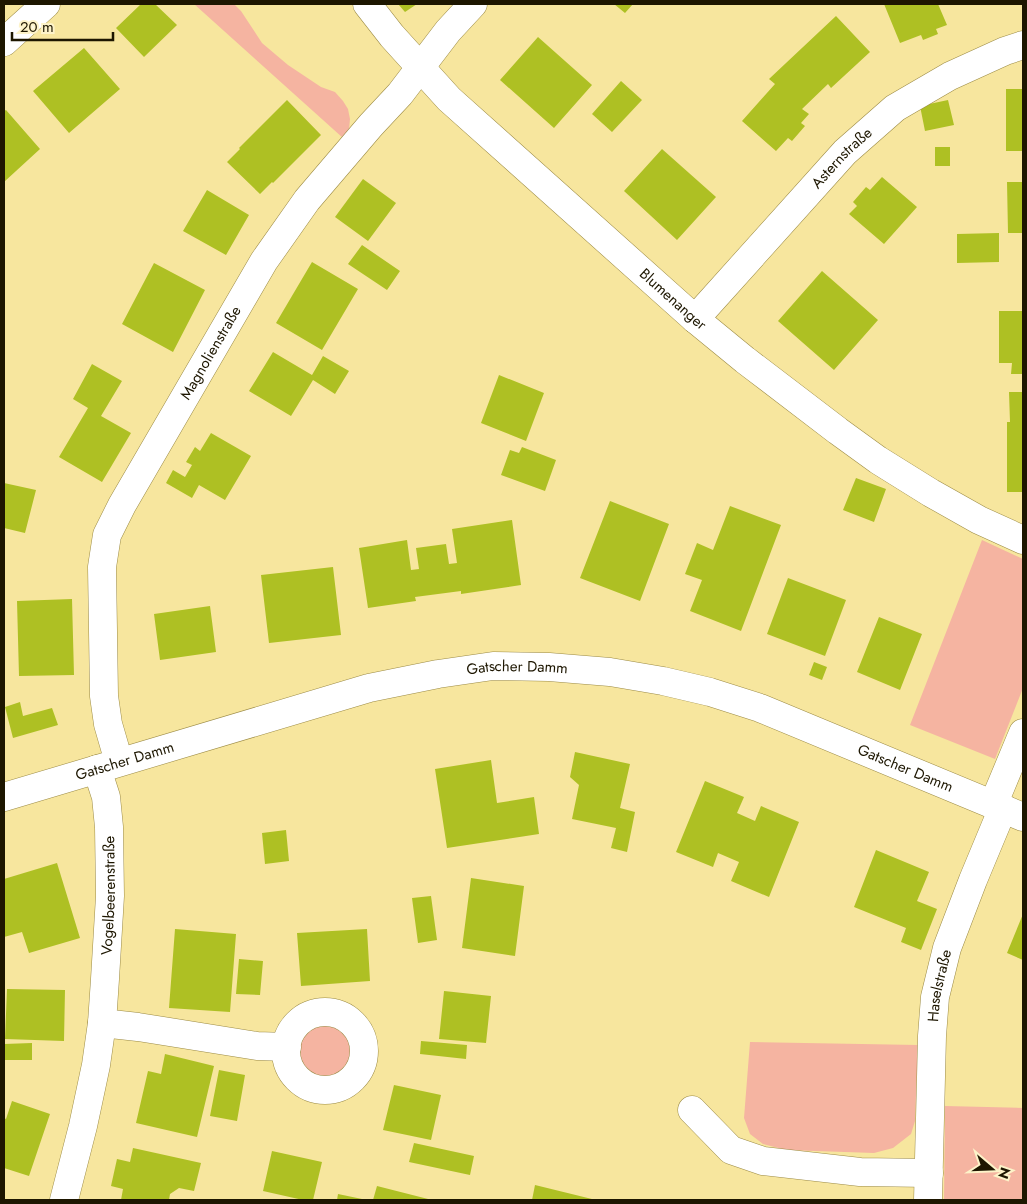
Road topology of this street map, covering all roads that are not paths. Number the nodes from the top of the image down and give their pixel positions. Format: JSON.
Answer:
{"nodes":[{"id":1,"x":46,"y":4,"type":"edge"},
{"id":2,"x":367,"y":4,"type":"edge"},
{"id":3,"x":473,"y":4,"type":"edge"},
{"id":4,"x":4,"y":42,"type":"edge"},
{"id":5,"x":1023,"y":45,"type":"edge"},
{"id":6,"x":420,"y":68,"type":"junction"},
{"id":7,"x":695,"y":319,"type":"junction"},
{"id":8,"x":1023,"y":540,"type":"edge"},
{"id":9,"x":1023,"y":733,"type":"edge"},
{"id":10,"x":108,"y":765,"type":"junction"},
{"id":11,"x":4,"y":797,"type":"edge"},
{"id":12,"x":1006,"y":810,"type":"edge"},
{"id":13,"x":102,"y":1023,"type":"junction"},
{"id":14,"x":287,"y":1047,"type":"dead end"},
{"id":15,"x":692,"y":1110,"type":"dead end"},
{"id":16,"x":929,"y":1173,"type":"junction"},
{"id":17,"x":64,"y":1200,"type":"edge"},
{"id":18,"x":928,"y":1200,"type":"edge"}],
"edges":[{"from":1,"to":4,"type":"street"},
{"from":2,"to":6,"type":"street","name":"Blumenanger"},
{"from":3,"to":6,"type":"street","name":"Magnolienstraße"},
{"from":5,"to":7,"type":"street","name":"Asternstraße"},
{"from":6,"to":7,"type":"street","name":"Blumenanger"},
{"from":6,"to":10,"type":"street","name":"Magnolienstraße"},
{"from":7,"to":8,"type":"street","name":"Blumenanger"},
{"from":9,"to":12,"type":"street","name":"Haselstraße"},
{"from":10,"to":11,"type":"street","name":"Gatscher Damm"},
{"from":10,"to":12,"type":"street","name":"Gatscher Damm"},
{"from":10,"to":13,"type":"street","name":"Vogelbeerenstraße"},
{"from":12,"to":16,"type":"street","name":"Haselstraße"},
{"from":13,"to":14,"type":"street"},
{"from":13,"to":17,"type":"street","name":"Vogelbeerenstraße"},
{"from":15,"to":16,"type":"street"},
{"from":16,"to":18,"type":"street","name":"Haselstraße"}]}
